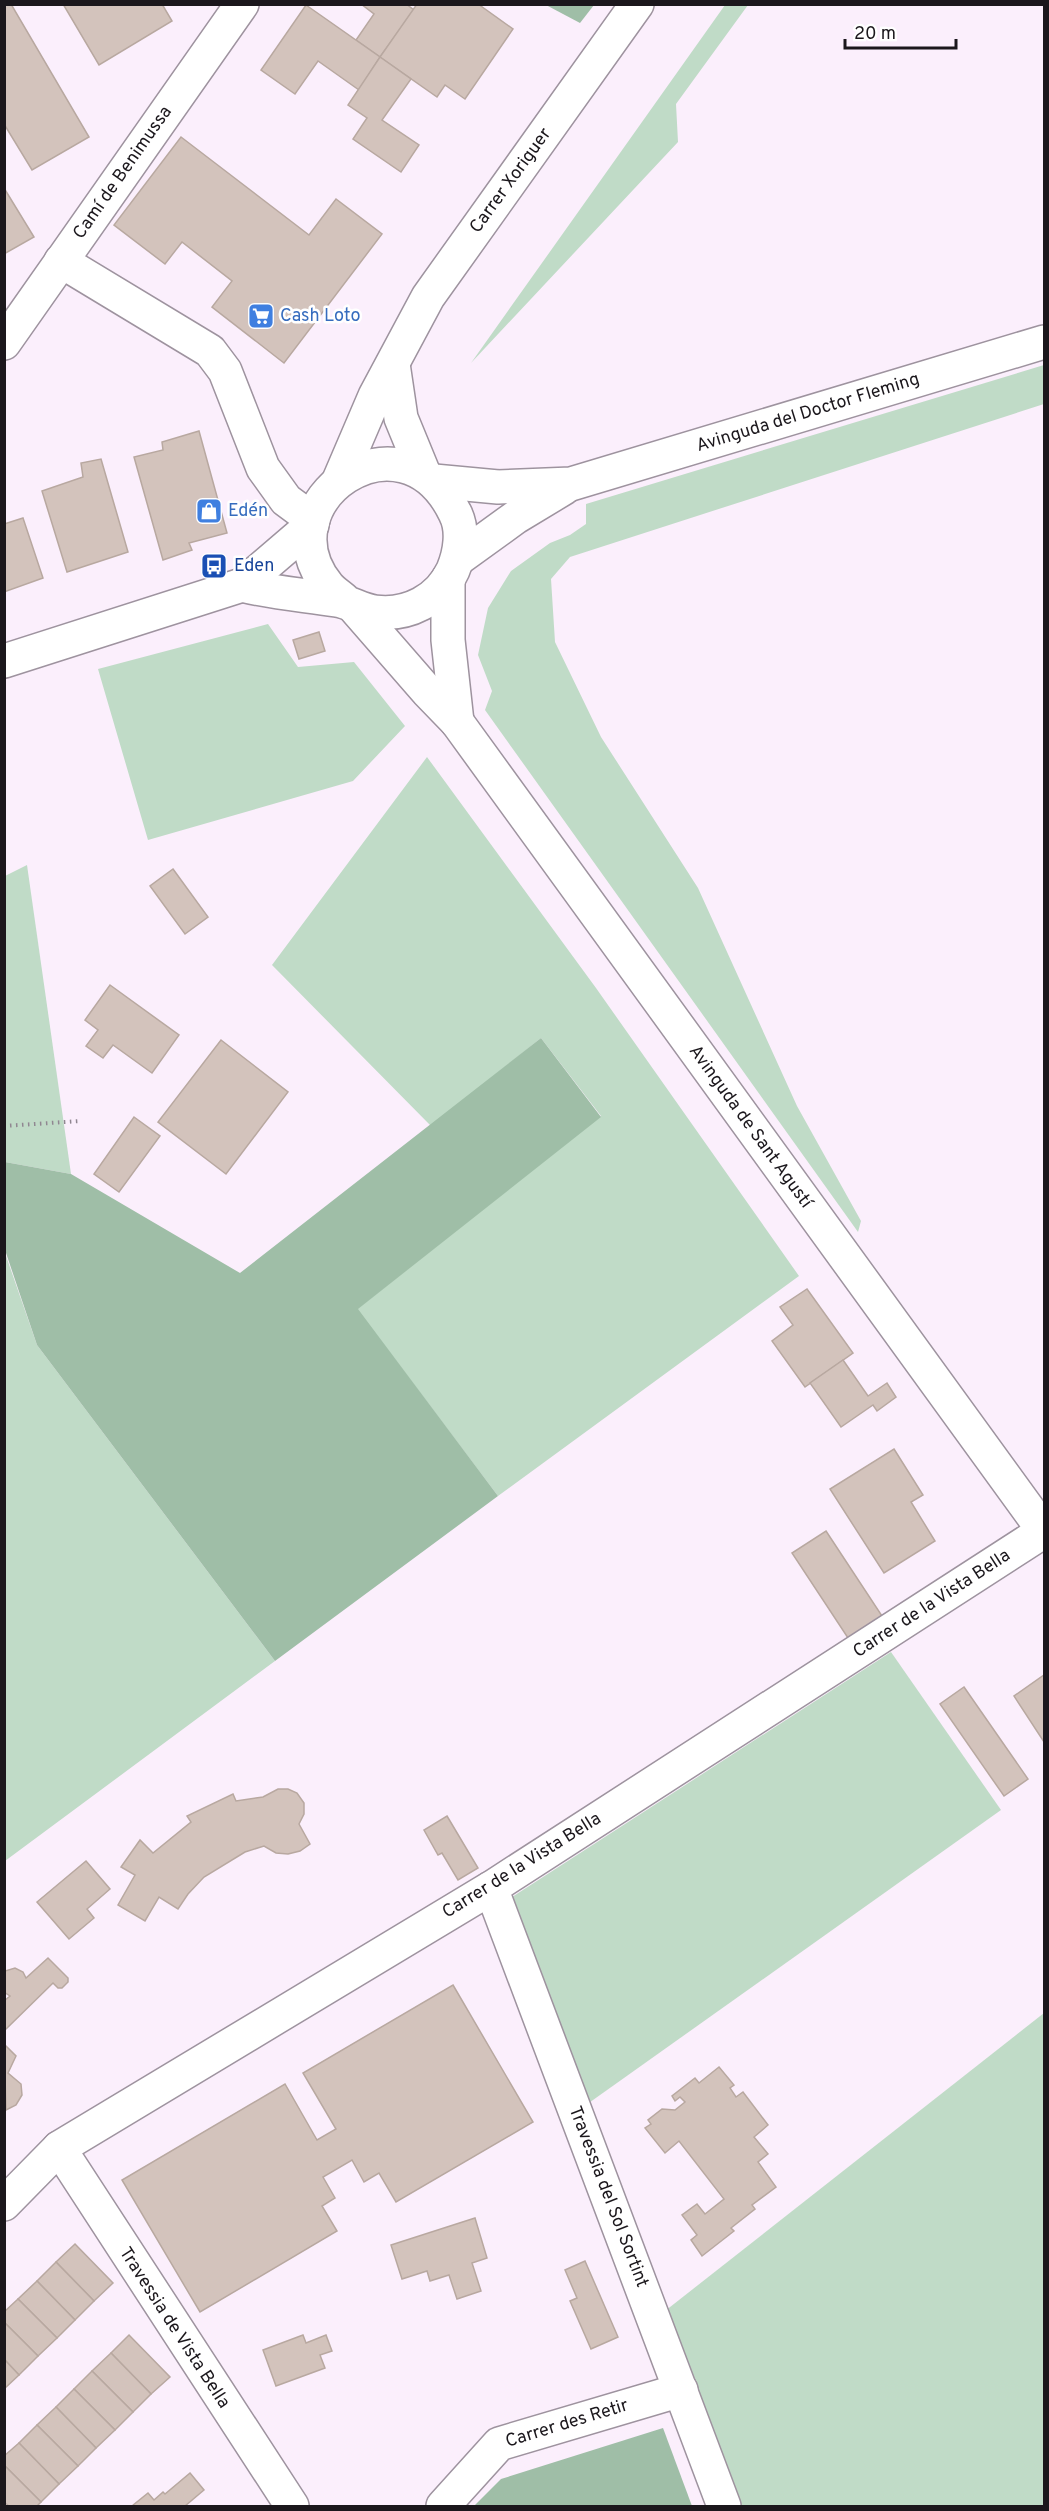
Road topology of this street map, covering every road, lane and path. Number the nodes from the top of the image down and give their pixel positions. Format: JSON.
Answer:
{"nodes":[{"id":1,"x":242,"y":4,"type":"edge"},
{"id":2,"x":637,"y":4,"type":"edge"},
{"id":3,"x":61,"y":261,"type":"junction"},
{"id":4,"x":1044,"y":342,"type":"edge"},
{"id":5,"x":4,"y":343,"type":"edge"},
{"id":6,"x":393,"y":364,"type":"junction"},
{"id":7,"x":429,"y":478,"type":"junction"},
{"id":8,"x":339,"y":480,"type":"junction"},
{"id":9,"x":571,"y":484,"type":"junction"},
{"id":10,"x":313,"y":522,"type":"junction"},
{"id":11,"x":453,"y":569,"type":"junction"},
{"id":12,"x":242,"y":585,"type":"junction"},
{"id":13,"x":349,"y":603,"type":"junction"},
{"id":14,"x":4,"y":661,"type":"edge"},
{"id":15,"x":457,"y":722,"type":"junction"},
{"id":16,"x":80,"y":1121,"type":"dead end"},
{"id":17,"x":4,"y":1126,"type":"edge"},
{"id":18,"x":1044,"y":1531,"type":"edge"},
{"id":19,"x":491,"y":1888,"type":"junction"},
{"id":20,"x":59,"y":2148,"type":"junction"},
{"id":21,"x":4,"y":2204,"type":"edge"},
{"id":22,"x":681,"y":2390,"type":"junction"},
{"id":23,"x":292,"y":2506,"type":"edge"},
{"id":24,"x":443,"y":2506,"type":"edge"},
{"id":25,"x":724,"y":2506,"type":"edge"}],
"edges":[{"from":1,"to":3,"type":"street","name":"Camí de Benimussa"},
{"from":2,"to":6,"type":"street","name":"Carrer Xoriguer"},
{"from":3,"to":5,"type":"street","name":"Camí de Benimussa"},
{"from":3,"to":10,"type":"street"},
{"from":4,"to":9,"type":"street","name":"Avinguda del Doctor Fleming"},
{"from":6,"to":7,"type":"street"},
{"from":6,"to":8,"type":"street","name":"Carrer Xoriguer"},
{"from":7,"to":8,"type":"street"},
{"from":7,"to":9,"type":"street","name":"Avinguda del Doctor Fleming"},
{"from":7,"to":11,"type":"street"},
{"from":8,"to":10,"type":"street"},
{"from":9,"to":11,"type":"street","name":"Avinguda del Doctor Fleming"},
{"from":10,"to":12,"type":"street"},
{"from":10,"to":13,"type":"street"},
{"from":11,"to":13,"type":"street"},
{"from":11,"to":15,"type":"street","name":"Avinguda de Sant Agustí"},
{"from":12,"to":13,"type":"street"},
{"from":12,"to":14,"type":"street"},
{"from":13,"to":15,"type":"street","name":"Avinguda de Sant Agustí"},
{"from":15,"to":18,"type":"street","name":"Avinguda de Sant Agustí"},
{"from":16,"to":17,"type":"path"},
{"from":18,"to":19,"type":"street","name":"Carrer de la Vista Bella"},
{"from":19,"to":20,"type":"street","name":"Carrer de la Vista Bella"},
{"from":19,"to":22,"type":"street","name":"Travessia del Sol Sortint"},
{"from":20,"to":21,"type":"street","name":"Carrer de la Vista Bella"},
{"from":20,"to":23,"type":"street","name":"Travessia de Vista Bella"},
{"from":22,"to":24,"type":"street","name":"Carrer des Retir"},
{"from":22,"to":25,"type":"street","name":"Travessia del Sol Sortint"}]}
